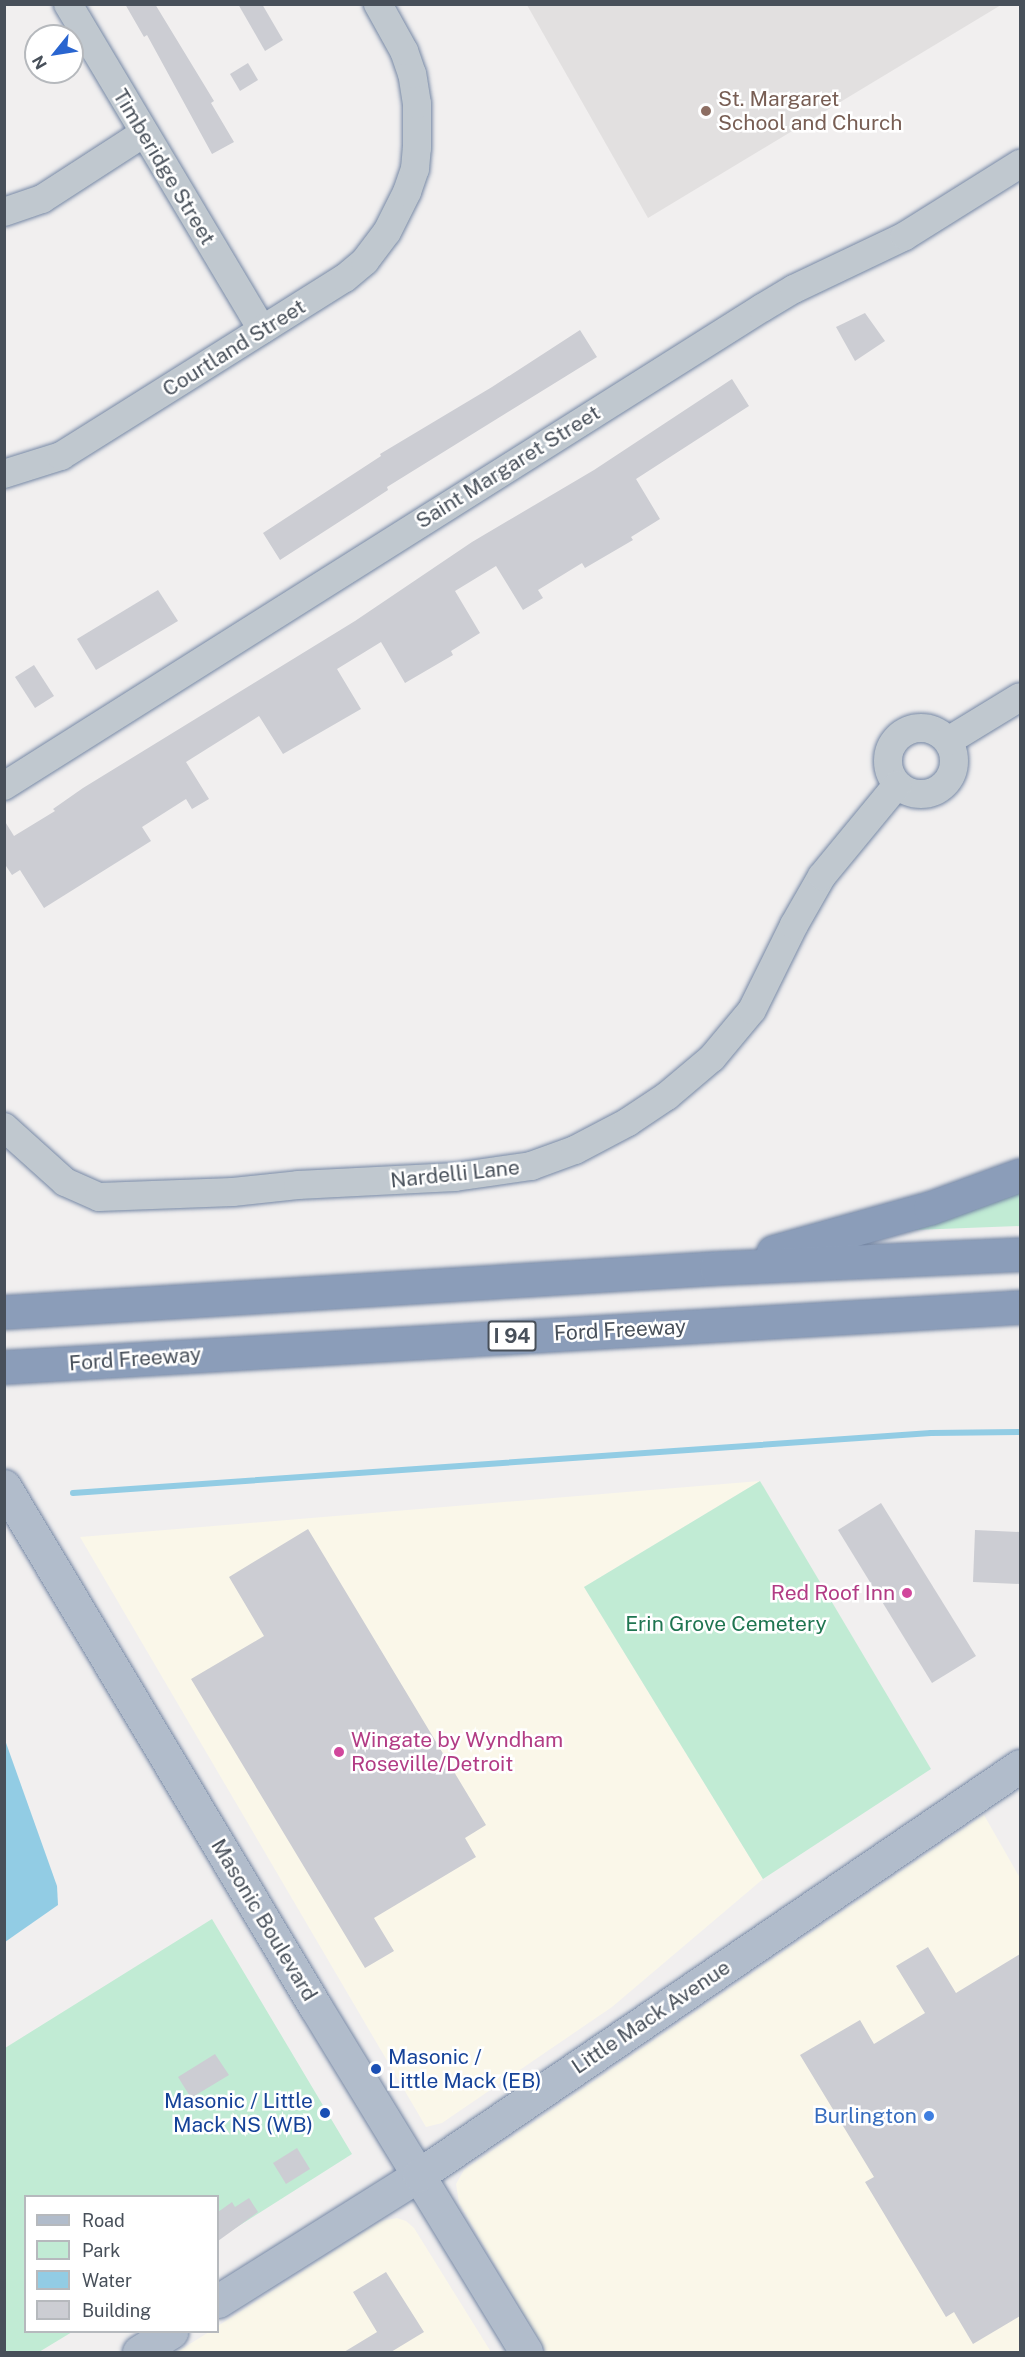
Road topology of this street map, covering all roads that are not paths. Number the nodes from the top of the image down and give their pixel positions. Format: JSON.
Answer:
{"nodes":[{"id":1,"x":68,"y":4,"type":"edge"},
{"id":2,"x":378,"y":4,"type":"edge"},
{"id":3,"x":144,"y":133,"type":"junction"},
{"id":4,"x":1020,"y":164,"type":"edge"},
{"id":5,"x":4,"y":212,"type":"edge"},
{"id":6,"x":262,"y":330,"type":"junction"},
{"id":7,"x":4,"y":474,"type":"edge"},
{"id":8,"x":1020,"y":697,"type":"edge"},
{"id":9,"x":948,"y":741,"type":"junction"},
{"id":10,"x":897,"y":785,"type":"junction"},
{"id":11,"x":4,"y":786,"type":"edge"},
{"id":12,"x":4,"y":1127,"type":"edge"},
{"id":13,"x":1020,"y":1175,"type":"edge"},
{"id":14,"x":1020,"y":1254,"type":"edge"},
{"id":15,"x":716,"y":1268,"type":"junction"},
{"id":16,"x":1020,"y":1307,"type":"edge"},
{"id":17,"x":4,"y":1312,"type":"edge"},
{"id":18,"x":4,"y":1367,"type":"edge"},
{"id":19,"x":4,"y":1486,"type":"edge"},
{"id":20,"x":1020,"y":1766,"type":"edge"},
{"id":21,"x":419,"y":2175,"type":"junction"},
{"id":22,"x":219,"y":2300,"type":"edge"},
{"id":23,"x":168,"y":2333,"type":"edge"},
{"id":24,"x":139,"y":2352,"type":"edge"},
{"id":25,"x":526,"y":2352,"type":"edge"}],
"edges":[{"from":1,"to":3,"type":"street","name":"Timberidge Street"},
{"from":2,"to":6,"type":"street","name":"Courtland Street"},
{"from":3,"to":5,"type":"street"},
{"from":3,"to":6,"type":"street","name":"Timberidge Street"},
{"from":4,"to":11,"type":"street","name":"Saint Margaret Street"},
{"from":6,"to":7,"type":"street","name":"Courtland Street"},
{"from":8,"to":9,"type":"street"},
{"from":9,"to":10,"type":"street"},
{"from":9,"to":10,"type":"street"},
{"from":10,"to":12,"type":"street","name":"Nardelli Lane"},
{"from":13,"to":15,"type":"highway"},
{"from":14,"to":15,"type":"highway"},
{"from":15,"to":17,"type":"highway"},
{"from":16,"to":18,"type":"highway","name":"Ford Freeway","number":"I 94"},
{"from":19,"to":21,"type":"main road","name":"Masonic Boulevard"},
{"from":20,"to":21,"type":"main road","name":"Little Mack Avenue"},
{"from":21,"to":22,"type":"main road","name":"Little Mack Avenue"},
{"from":21,"to":25,"type":"main road","name":"Masonic Boulevard"},
{"from":23,"to":24,"type":"main road"}]}
